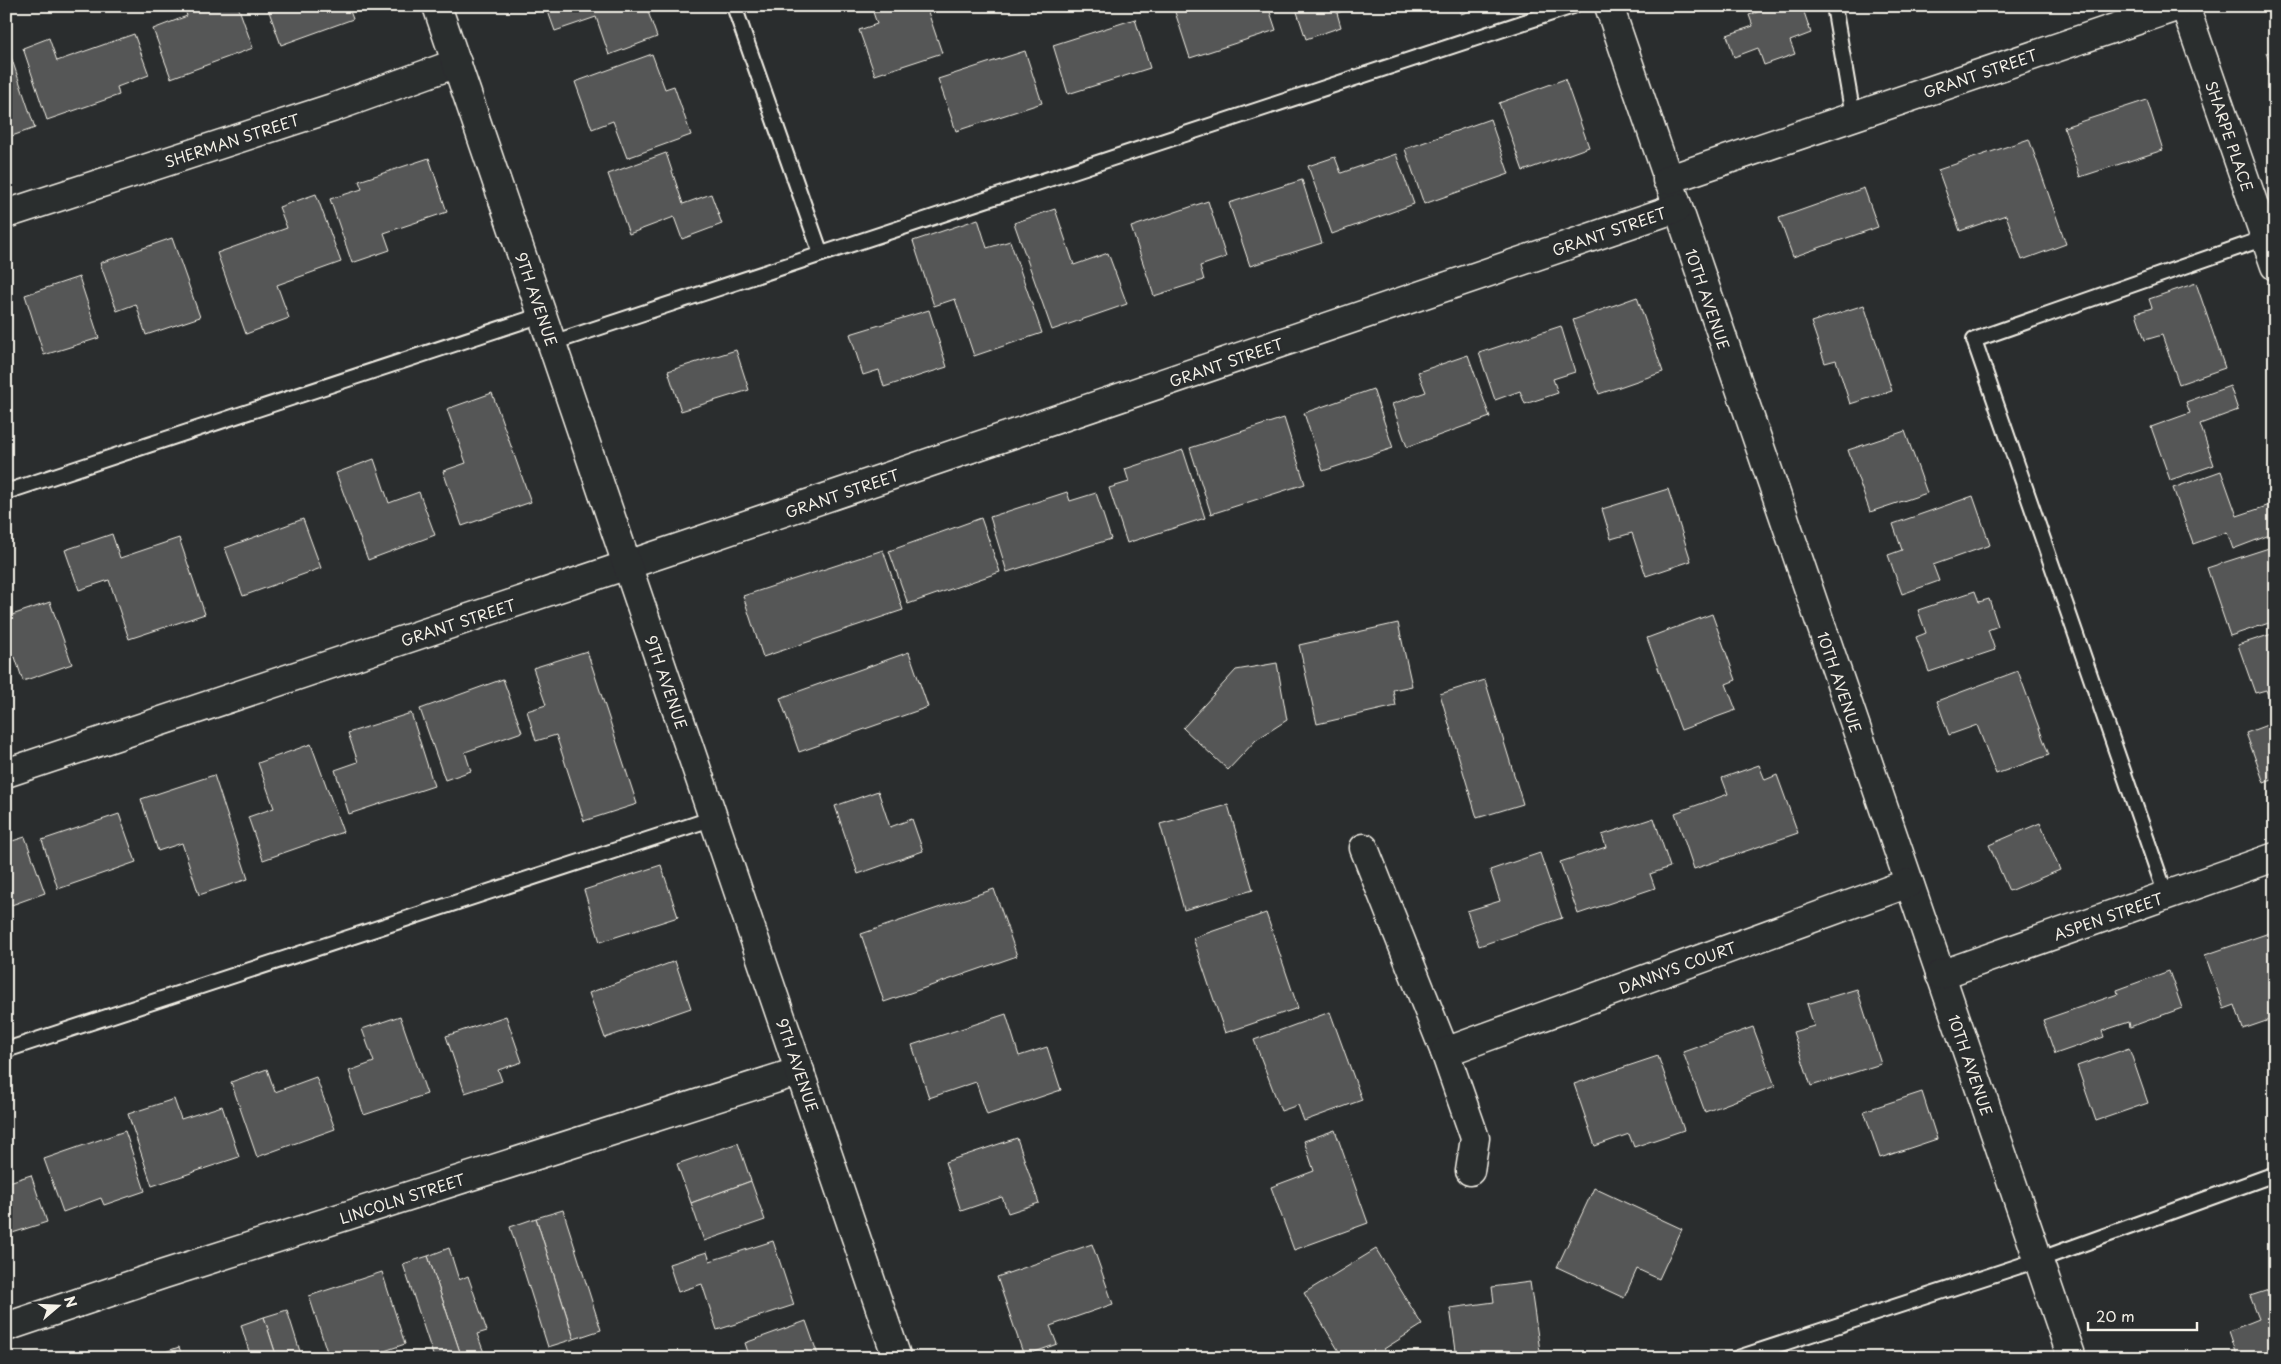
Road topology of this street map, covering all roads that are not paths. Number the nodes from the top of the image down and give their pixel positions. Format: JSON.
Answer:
{"nodes":[{"id":1,"x":437,"y":6,"type":"edge"},
{"id":2,"x":734,"y":6,"type":"edge"},
{"id":3,"x":1573,"y":6,"type":"edge"},
{"id":4,"x":1609,"y":6,"type":"edge"},
{"id":5,"x":1834,"y":6,"type":"edge"},
{"id":6,"x":2179,"y":6,"type":"edge"},
{"id":7,"x":2185,"y":6,"type":"edge"},
{"id":8,"x":457,"y":63,"type":"junction"},
{"id":9,"x":1853,"y":116,"type":"junction"},
{"id":10,"x":1667,"y":180,"type":"junction"},
{"id":11,"x":1677,"y":208,"type":"junction"},
{"id":12,"x":6,"y":214,"type":"edge"},
{"id":13,"x":2265,"y":238,"type":"junction"},
{"id":14,"x":821,"y":254,"type":"junction"},
{"id":15,"x":2275,"y":266,"type":"edge"},
{"id":16,"x":542,"y":315,"type":"junction"},
{"id":17,"x":552,"y":343,"type":"junction"},
{"id":18,"x":6,"y":492,"type":"edge"},
{"id":19,"x":627,"y":565,"type":"junction"},
{"id":20,"x":6,"y":773,"type":"edge"},
{"id":21,"x":714,"y":818,"type":"junction"},
{"id":22,"x":1364,"y":848,"type":"dead end"},
{"id":23,"x":2275,"y":857,"type":"edge"},
{"id":24,"x":1909,"y":883,"type":"junction"},
{"id":25,"x":2166,"y":895,"type":"junction"},
{"id":26,"x":1940,"y":975,"type":"junction"},
{"id":27,"x":6,"y":1050,"type":"edge"},
{"id":28,"x":1445,"y":1052,"type":"junction"},
{"id":29,"x":800,"y":1071,"type":"junction"},
{"id":30,"x":1470,"y":1170,"type":"dead end"},
{"id":31,"x":2275,"y":1174,"type":"edge"},
{"id":32,"x":2038,"y":1260,"type":"junction"},
{"id":33,"x":6,"y":1327,"type":"edge"},
{"id":34,"x":897,"y":1358,"type":"edge"},
{"id":35,"x":1738,"y":1358,"type":"edge"},
{"id":36,"x":2072,"y":1358,"type":"edge"}],
"edges":[{"from":1,"to":8,"type":"street","name":"9TH AVENUE"},
{"from":2,"to":14,"type":"lane"},
{"from":3,"to":14,"type":"lane"},
{"from":4,"to":10,"type":"street","name":"10TH AVENUE"},
{"from":5,"to":9,"type":"lane"},
{"from":6,"to":9,"type":"street","name":"GRANT STREET"},
{"from":7,"to":13,"type":"street","name":"SHARPE PLACE"},
{"from":8,"to":12,"type":"street","name":"SHERMAN STREET"},
{"from":8,"to":16,"type":"street","name":"9TH AVENUE"},
{"from":9,"to":10,"type":"street","name":"GRANT STREET"},
{"from":10,"to":11,"type":"street","name":"10TH AVENUE"},
{"from":11,"to":19,"type":"street","name":"GRANT STREET"},
{"from":11,"to":24,"type":"street","name":"10TH AVENUE"},
{"from":13,"to":15,"type":"street","name":"SHARPE PLACE"},
{"from":13,"to":25,"type":"lane"},
{"from":14,"to":17,"type":"lane"},
{"from":16,"to":17,"type":"street","name":"9TH AVENUE"},
{"from":16,"to":18,"type":"lane"},
{"from":17,"to":19,"type":"street","name":"9TH AVENUE"},
{"from":19,"to":20,"type":"street","name":"GRANT STREET"},
{"from":19,"to":21,"type":"street","name":"9TH AVENUE"},
{"from":21,"to":27,"type":"lane"},
{"from":21,"to":29,"type":"street","name":"9TH AVENUE"},
{"from":22,"to":28,"type":"street"},
{"from":23,"to":25,"type":"street","name":"ASPEN STREET"},
{"from":24,"to":26,"type":"street","name":"10TH AVENUE"},
{"from":24,"to":28,"type":"street","name":"DANNYS COURT"},
{"from":25,"to":26,"type":"street","name":"ASPEN STREET"},
{"from":26,"to":32,"type":"street","name":"10TH AVENUE"},
{"from":28,"to":30,"type":"street"},
{"from":29,"to":33,"type":"street","name":"LINCOLN STREET"},
{"from":29,"to":34,"type":"street","name":"9TH AVENUE"},
{"from":31,"to":32,"type":"lane"},
{"from":32,"to":35,"type":"lane"},
{"from":32,"to":36,"type":"street","name":"10TH AVENUE"}]}
